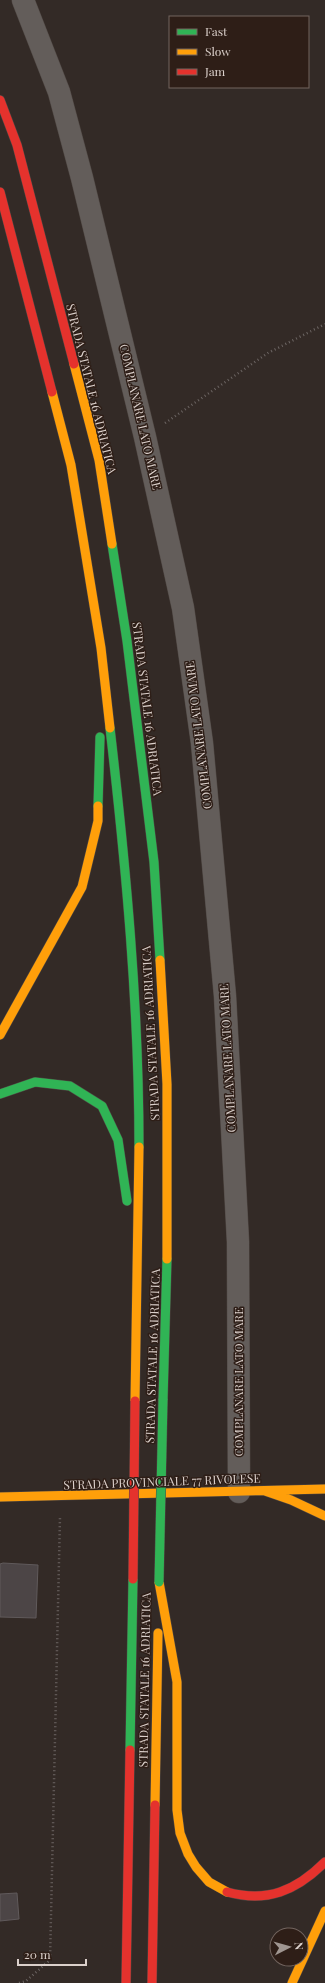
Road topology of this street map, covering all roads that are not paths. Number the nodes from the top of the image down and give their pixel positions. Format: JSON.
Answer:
{"nodes":[{"id":1,"x":23,"y":0,"type":"edge"},
{"id":2,"x":0,"y":100,"type":"edge"},
{"id":3,"x":0,"y":192,"type":"edge"},
{"id":4,"x":101,"y":648,"type":"junction"},
{"id":5,"x":0,"y":1035,"type":"edge"},
{"id":6,"x":0,"y":1094,"type":"edge"},
{"id":7,"x":138,"y":1273,"type":"junction"},
{"id":8,"x":325,"y":1489,"type":"edge"},
{"id":9,"x":265,"y":1491,"type":"junction"},
{"id":10,"x":239,"y":1492,"type":"junction"},
{"id":11,"x":0,"y":1497,"type":"edge"},
{"id":12,"x":325,"y":1516,"type":"edge"},
{"id":13,"x":159,"y":1582,"type":"junction"},
{"id":14,"x":325,"y":1862,"type":"edge"},
{"id":15,"x":325,"y":1911,"type":"edge"},
{"id":16,"x":126,"y":1983,"type":"edge"},
{"id":17,"x":152,"y":1983,"type":"edge"},
{"id":18,"x":292,"y":1983,"type":"edge"}],
"edges":[{"from":1,"to":10,"type":"street","name":"COMPLANARE LATO MARE"},
{"from":2,"to":13,"type":"main road","name":"STRADA STATALE 16 ADRIATICA","bridge":true},
{"from":3,"to":4,"type":"main road","name":"STRADA STATALE 16 ADRIATICA"},
{"from":4,"to":5,"type":"main road"},
{"from":4,"to":7,"type":"main road","name":"STRADA STATALE 16 ADRIATICA"},
{"from":6,"to":7,"type":"main road"},
{"from":7,"to":16,"type":"main road","name":"STRADA STATALE 16 ADRIATICA","bridge":true},
{"from":8,"to":9,"type":"main road","name":"STRADA PROVINCIALE 77 RIVOLESE"},
{"from":9,"to":10,"type":"main road","name":"STRADA PROVINCIALE 77 RIVOLESE"},
{"from":9,"to":12,"type":"main road"},
{"from":10,"to":11,"type":"main road","name":"STRADA PROVINCIALE 77 RIVOLESE"},
{"from":13,"to":14,"type":"main road"},
{"from":13,"to":17,"type":"main road","name":"STRADA STATALE 16 ADRIATICA"},
{"from":15,"to":18,"type":"main road"}]}
